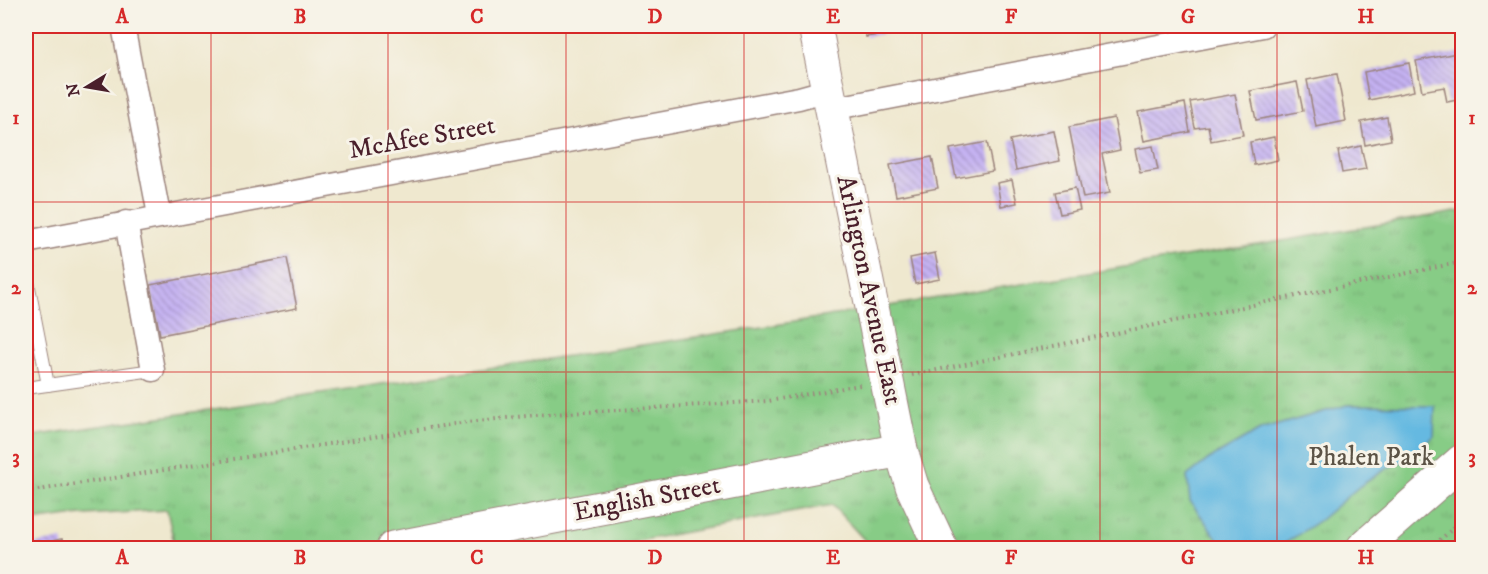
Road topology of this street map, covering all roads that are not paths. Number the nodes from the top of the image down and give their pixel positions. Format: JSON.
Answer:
{"nodes":[{"id":1,"x":123,"y":26,"type":"edge"},
{"id":2,"x":815,"y":26,"type":"edge"},
{"id":3,"x":1263,"y":26,"type":"edge"},
{"id":4,"x":830,"y":100,"type":"junction"},
{"id":5,"x":159,"y":215,"type":"junction"},
{"id":6,"x":126,"y":222,"type":"junction"},
{"id":7,"x":26,"y":242,"type":"edge"},
{"id":8,"x":26,"y":272,"type":"edge"},
{"id":9,"x":153,"y":370,"type":"joint"},
{"id":10,"x":48,"y":385,"type":"junction"},
{"id":11,"x":26,"y":388,"type":"edge"},
{"id":12,"x":901,"y":450,"type":"junction"},
{"id":13,"x":1462,"y":461,"type":"edge"},
{"id":14,"x":393,"y":549,"type":"edge"},
{"id":15,"x":941,"y":549,"type":"edge"},
{"id":16,"x":1363,"y":549,"type":"edge"}],
"edges":[{"from":1,"to":5,"type":"street"},
{"from":2,"to":4,"type":"street","name":"Arlington Avenue East"},
{"from":3,"to":4,"type":"street","name":"McAfee Street"},
{"from":4,"to":5,"type":"street","name":"McAfee Street"},
{"from":4,"to":12,"type":"street","name":"Arlington Avenue East"},
{"from":5,"to":6,"type":"street","name":"McAfee Street"},
{"from":6,"to":7,"type":"street","name":"McAfee Street"},
{"from":6,"to":9,"type":"street"},
{"from":8,"to":10,"type":"lane"},
{"from":9,"to":10,"type":"lane"},
{"from":10,"to":11,"type":"lane"},
{"from":12,"to":14,"type":"street","name":"English Street"},
{"from":12,"to":15,"type":"street","name":"Arlington Avenue East"},
{"from":13,"to":16,"type":"street"}]}
